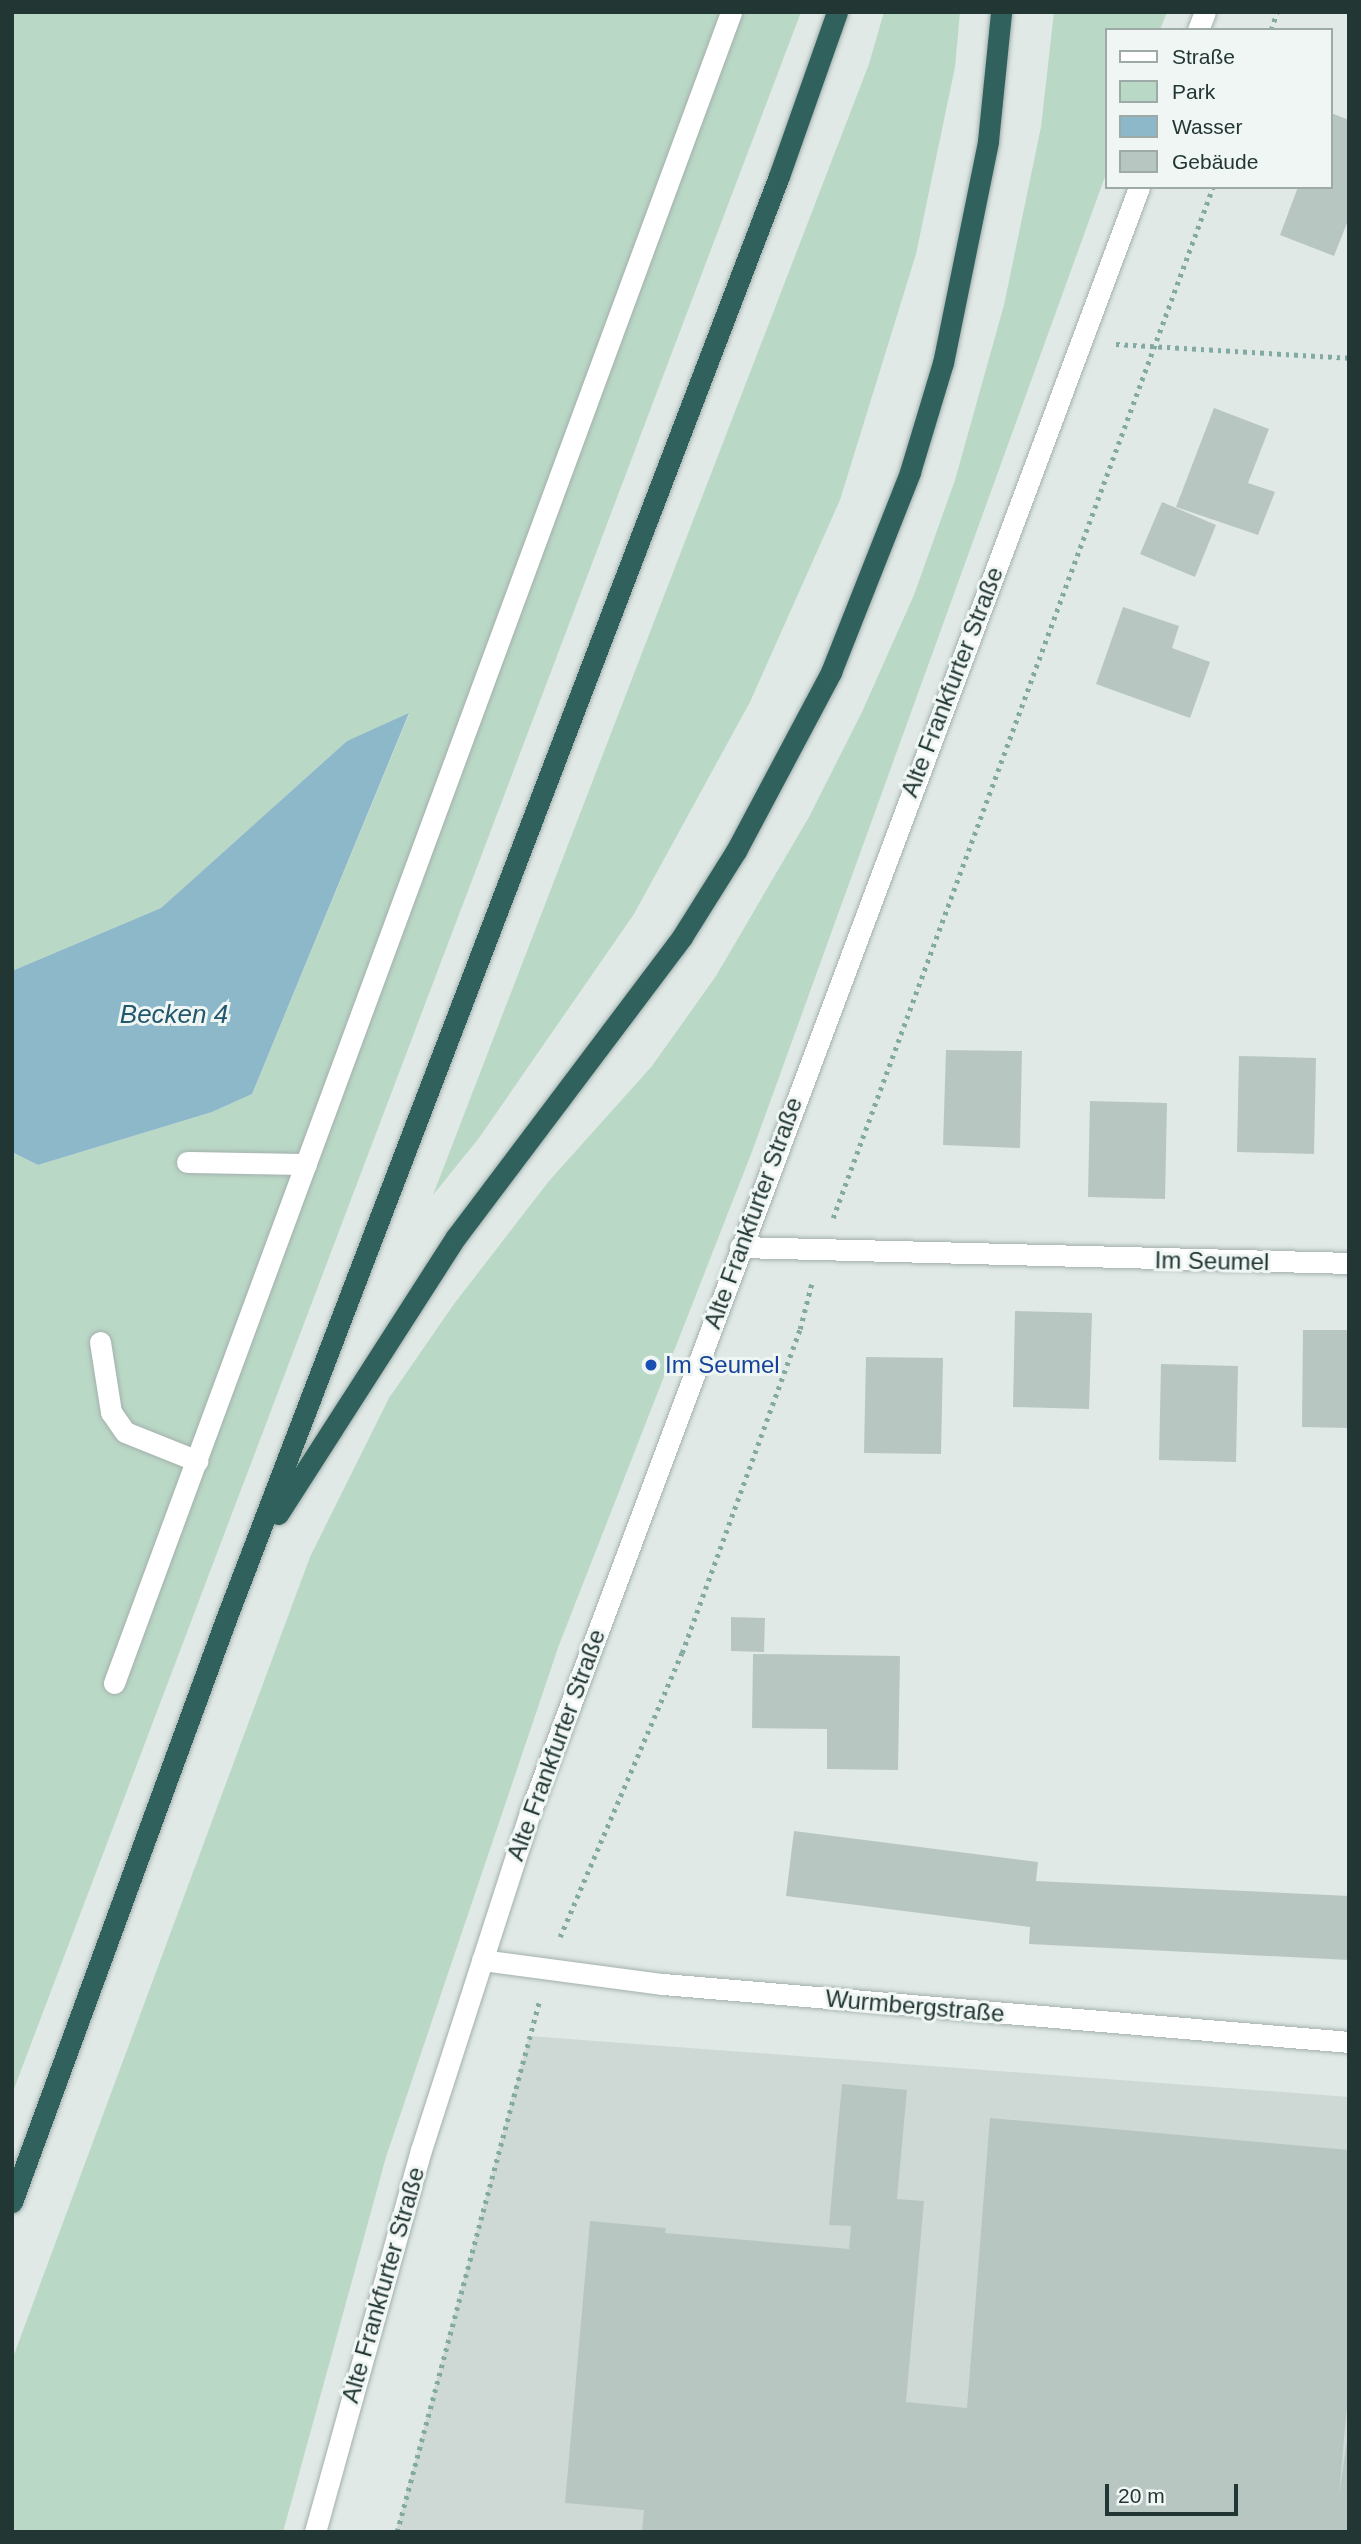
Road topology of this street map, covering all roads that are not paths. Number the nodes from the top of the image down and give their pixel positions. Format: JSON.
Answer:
{"nodes":[{"id":1,"x":731,"y":12,"type":"edge"},
{"id":2,"x":837,"y":12,"type":"edge"},
{"id":3,"x":1003,"y":17,"type":"edge"},
{"id":4,"x":1138,"y":189,"type":"edge"},
{"id":5,"x":187,"y":1162,"type":"dead end"},
{"id":6,"x":306,"y":1164,"type":"junction"},
{"id":7,"x":740,"y":1247,"type":"junction"},
{"id":8,"x":1349,"y":1263,"type":"edge"},
{"id":9,"x":100,"y":1342,"type":"dead end"},
{"id":10,"x":197,"y":1461,"type":"junction"},
{"id":11,"x":226,"y":1619,"type":"junction"},
{"id":12,"x":114,"y":1683,"type":"dead end"},
{"id":13,"x":482,"y":1961,"type":"junction"},
{"id":14,"x":1349,"y":2042,"type":"edge"},
{"id":15,"x":12,"y":2202,"type":"edge"},
{"id":16,"x":315,"y":2532,"type":"edge"}],
"edges":[{"from":1,"to":6,"type":"street"},
{"from":2,"to":11,"type":"highway"},
{"from":3,"to":11,"type":"highway"},
{"from":4,"to":7,"type":"street","name":"Alte Frankfurter Straße"},
{"from":5,"to":6,"type":"street"},
{"from":6,"to":10,"type":"street"},
{"from":7,"to":8,"type":"street","name":"Im Seumel"},
{"from":7,"to":13,"type":"street","name":"Alte Frankfurter Straße"},
{"from":9,"to":10,"type":"street"},
{"from":10,"to":12,"type":"street"},
{"from":11,"to":15,"type":"highway"},
{"from":13,"to":14,"type":"street","name":"Wurmbergstraße"},
{"from":13,"to":16,"type":"street","name":"Alte Frankfurter Straße"}]}
